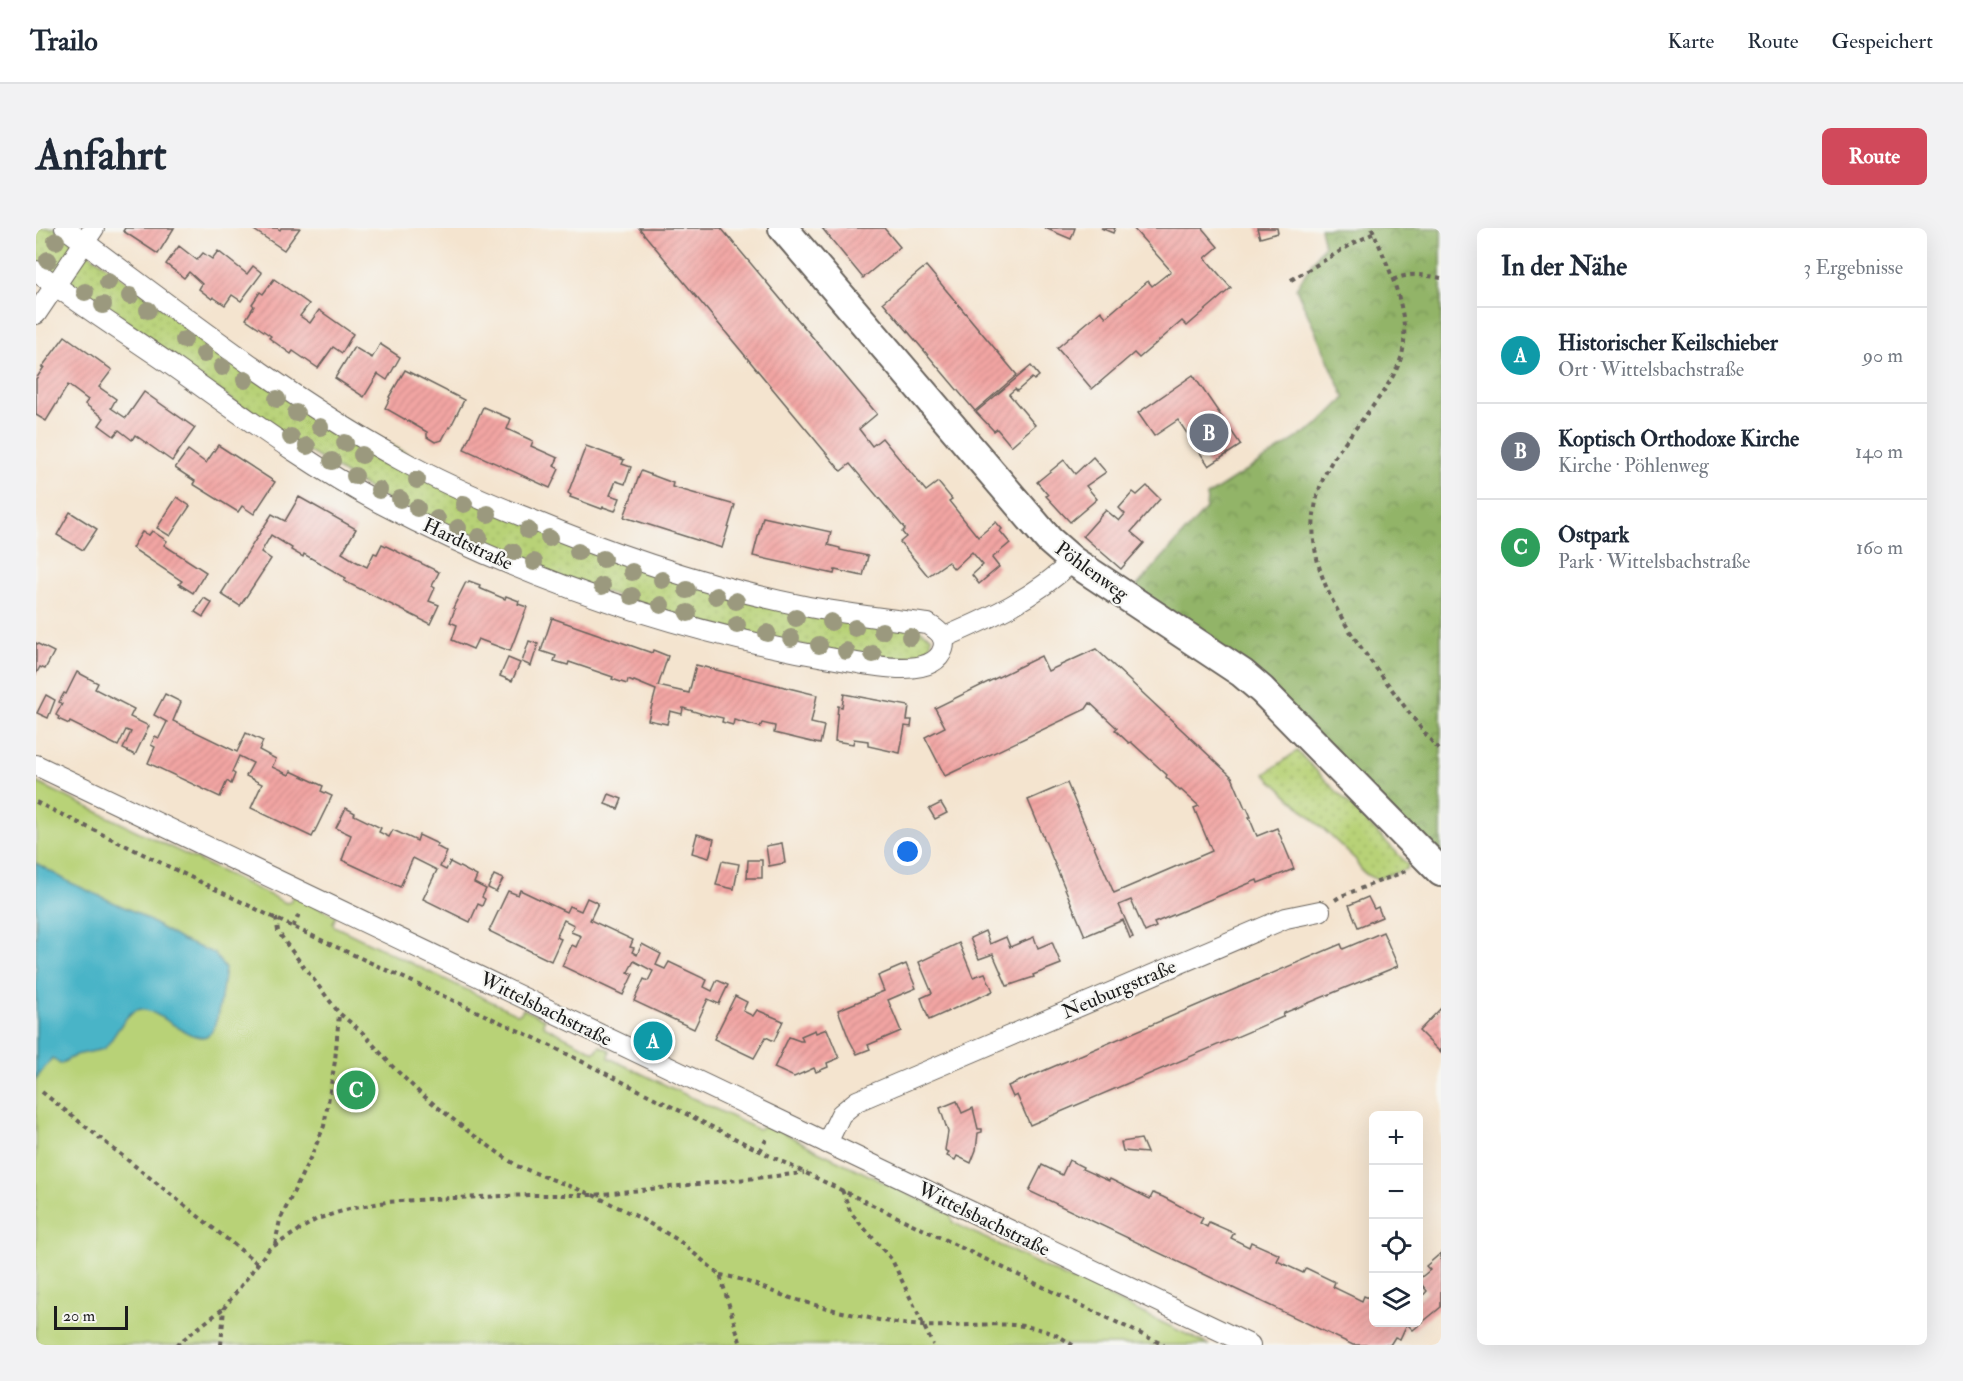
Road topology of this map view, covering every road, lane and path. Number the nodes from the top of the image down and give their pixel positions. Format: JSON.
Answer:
{"nodes":[{"id":1,"x":64,"y":228,"type":"edge"},
{"id":2,"x":783,"y":228,"type":"edge"},
{"id":3,"x":1372,"y":228,"type":"edge"},
{"id":4,"x":1374,"y":233,"type":"junction"},
{"id":5,"x":89,"y":235,"type":"edge"},
{"id":6,"x":36,"y":271,"type":"edge"},
{"id":7,"x":1441,"y":278,"type":"edge"},
{"id":8,"x":1291,"y":280,"type":"dead end"},
{"id":9,"x":1393,"y":280,"type":"junction"},
{"id":10,"x":54,"y":285,"type":"junction"},
{"id":11,"x":36,"y":314,"type":"edge"},
{"id":12,"x":1073,"y":561,"type":"junction"},
{"id":13,"x":943,"y":638,"type":"junction"},
{"id":14,"x":1441,"y":753,"type":"edge"},
{"id":15,"x":36,"y":765,"type":"edge"},
{"id":16,"x":36,"y":802,"type":"edge"},
{"id":17,"x":1436,"y":867,"type":"edge"},
{"id":18,"x":1320,"y":911,"type":"joint"},
{"id":19,"x":276,"y":918,"type":"junction"},
{"id":20,"x":339,"y":1013,"type":"junction"},
{"id":21,"x":42,"y":1092,"type":"dead end"},
{"id":22,"x":827,"y":1143,"type":"junction"},
{"id":23,"x":805,"y":1173,"type":"junction"},
{"id":24,"x":842,"y":1190,"type":"junction"},
{"id":25,"x":593,"y":1195,"type":"junction"},
{"id":26,"x":275,"y":1244,"type":"junction"},
{"id":27,"x":257,"y":1263,"type":"junction"},
{"id":28,"x":720,"y":1275,"type":"junction"},
{"id":29,"x":224,"y":1308,"type":"junction"},
{"id":30,"x":924,"y":1326,"type":"junction"},
{"id":31,"x":176,"y":1345,"type":"edge"},
{"id":32,"x":221,"y":1345,"type":"edge"},
{"id":33,"x":741,"y":1345,"type":"edge"},
{"id":34,"x":933,"y":1345,"type":"edge"},
{"id":35,"x":1073,"y":1345,"type":"edge"},
{"id":36,"x":1164,"y":1345,"type":"edge"},
{"id":37,"x":1250,"y":1345,"type":"edge"}],
"edges":[{"from":1,"to":5,"type":"street"},
{"from":2,"to":12,"type":"main road","name":"Pöhlenweg"},
{"from":3,"to":4,"type":"path"},
{"from":4,"to":8,"type":"path"},
{"from":4,"to":9,"type":"path"},
{"from":5,"to":10,"type":"street"},
{"from":5,"to":13,"type":"street"},
{"from":6,"to":10,"type":"street","name":"Hardtstraße"},
{"from":7,"to":9,"type":"path"},
{"from":9,"to":14,"type":"path"},
{"from":10,"to":11,"type":"street"},
{"from":10,"to":13,"type":"street","name":"Hardtstraße"},
{"from":12,"to":13,"type":"street"},
{"from":12,"to":17,"type":"main road","name":"Pöhlenweg"},
{"from":15,"to":22,"type":"street","name":"Wittelsbachstraße"},
{"from":16,"to":19,"type":"path"},
{"from":17,"to":18,"type":"path"},
{"from":18,"to":22,"type":"street","name":"Neuburgstraße"},
{"from":19,"to":20,"type":"path"},
{"from":19,"to":23,"type":"path"},
{"from":20,"to":25,"type":"path"},
{"from":20,"to":26,"type":"path"},
{"from":21,"to":27,"type":"path"},
{"from":22,"to":37,"type":"street","name":"Wittelsbachstraße"},
{"from":23,"to":24,"type":"path"},
{"from":23,"to":25,"type":"path"},
{"from":24,"to":30,"type":"path"},
{"from":24,"to":36,"type":"path"},
{"from":25,"to":26,"type":"path"},
{"from":25,"to":28,"type":"path"},
{"from":26,"to":27,"type":"path"},
{"from":27,"to":29,"type":"path"},
{"from":28,"to":30,"type":"path"},
{"from":28,"to":33,"type":"path"},
{"from":29,"to":31,"type":"path"},
{"from":29,"to":32,"type":"path"},
{"from":30,"to":34,"type":"path"},
{"from":30,"to":35,"type":"path"}]}
